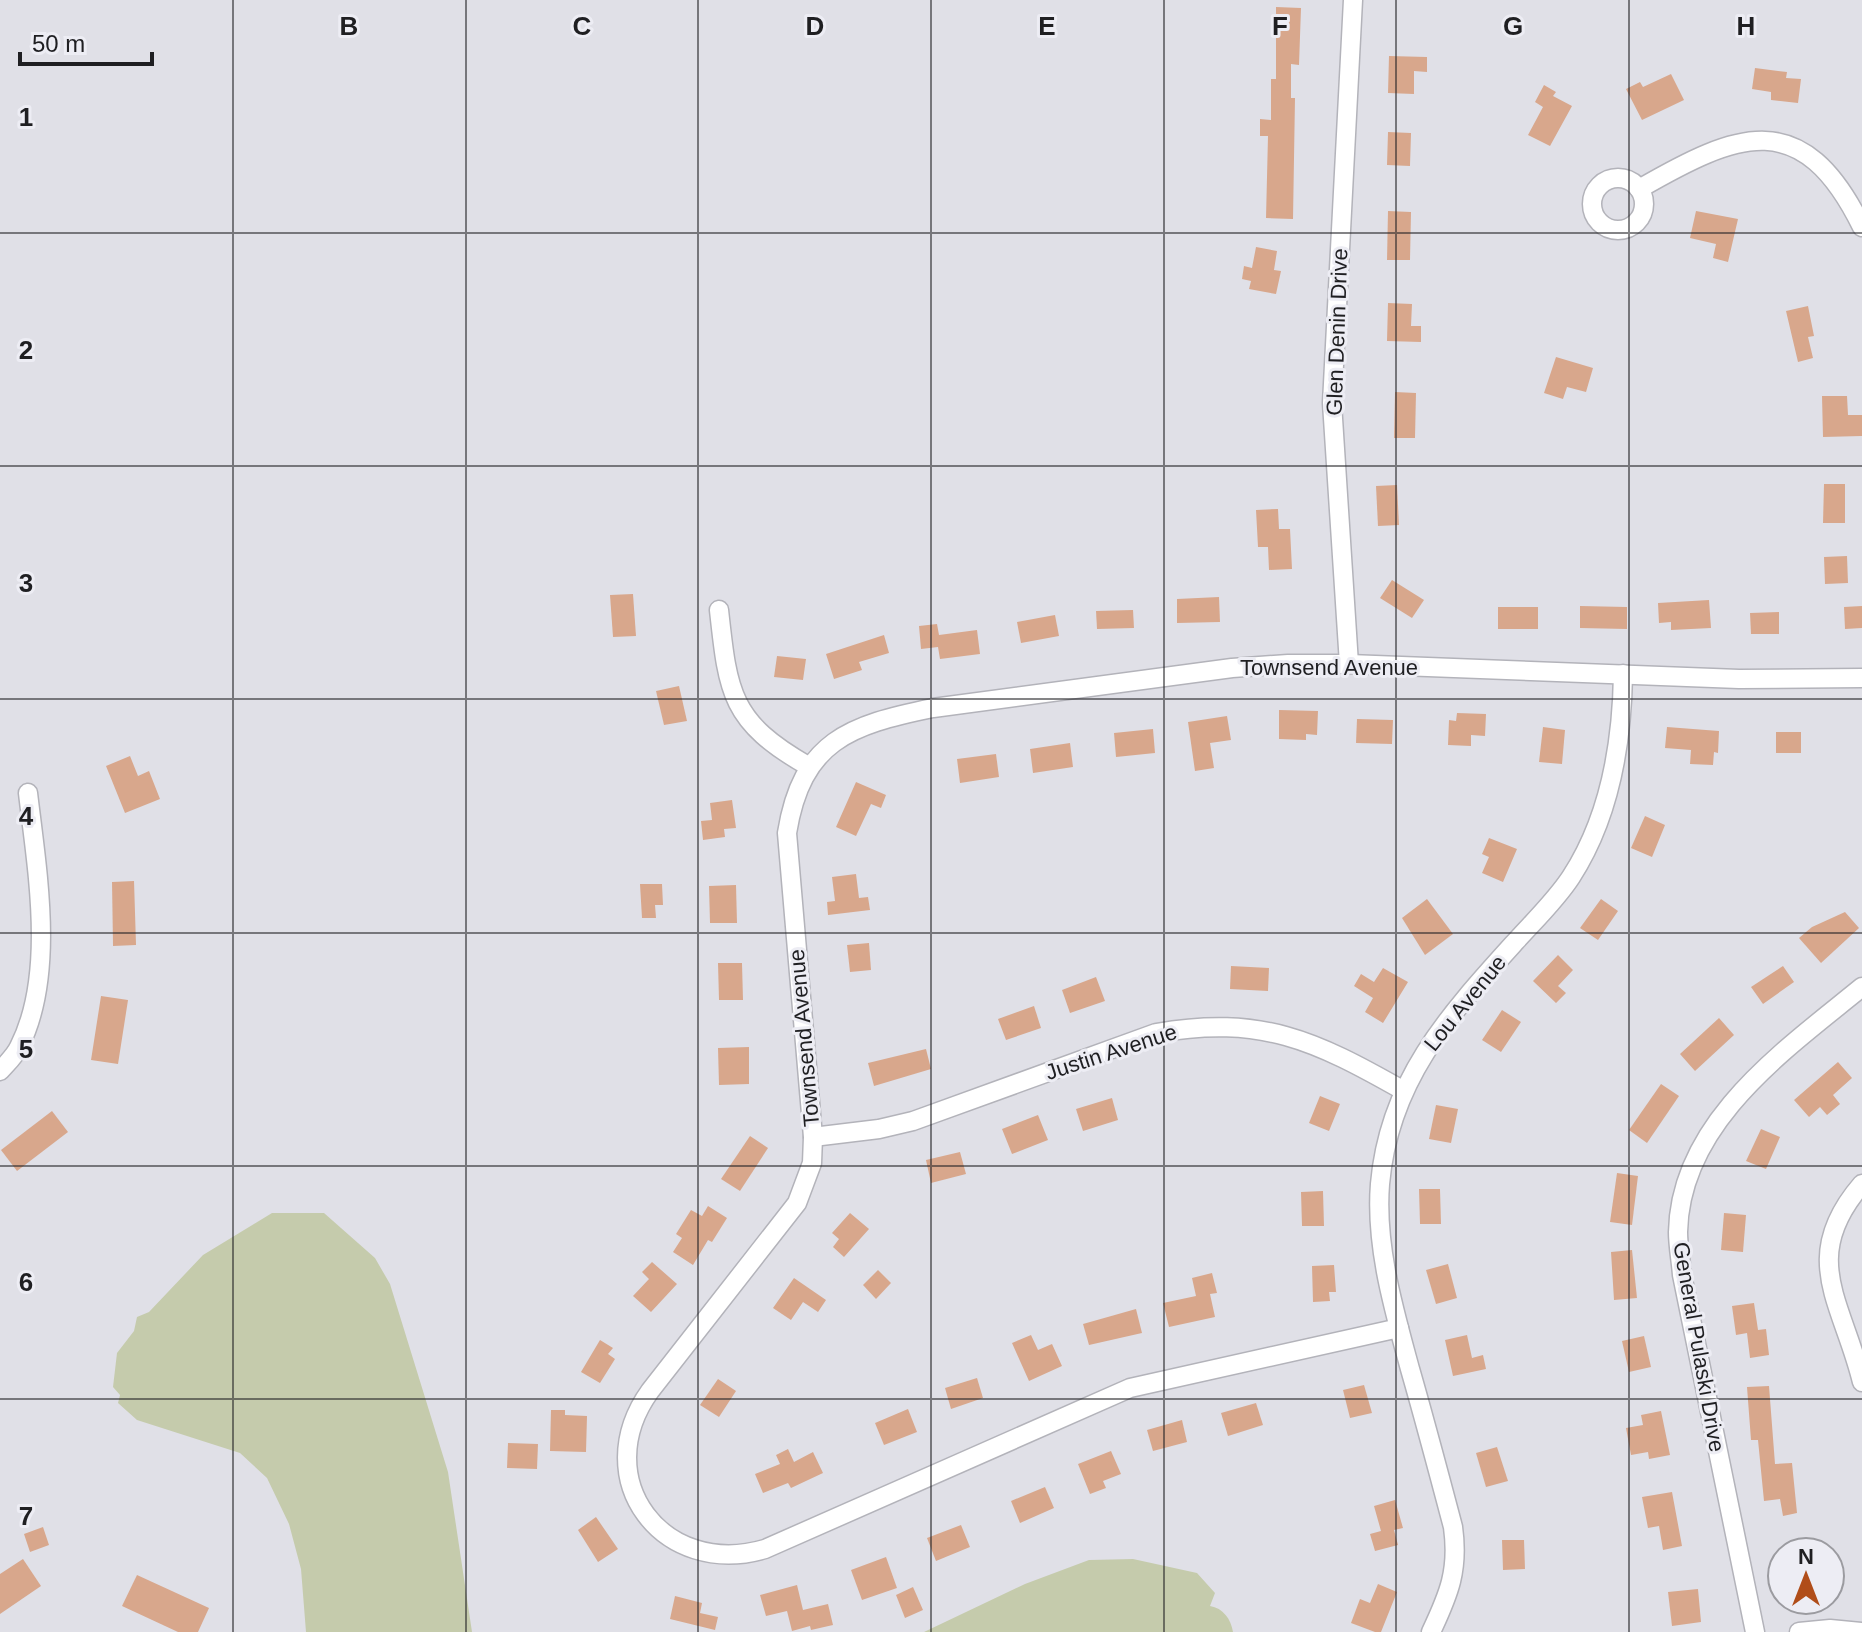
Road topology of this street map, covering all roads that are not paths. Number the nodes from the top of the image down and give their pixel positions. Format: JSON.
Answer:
{"nodes":[{"id":1,"x":1353,"y":0,"type":"edge"},
{"id":2,"x":1639,"y":189,"type":"dead end"},
{"id":3,"x":1862,"y":227,"type":"edge"},
{"id":4,"x":719,"y":610,"type":"dead end"},
{"id":5,"x":1349,"y":664,"type":"junction"},
{"id":6,"x":1623,"y":674,"type":"junction"},
{"id":7,"x":1862,"y":678,"type":"edge"},
{"id":8,"x":808,"y":766,"type":"junction"},
{"id":9,"x":28,"y":793,"type":"dead end"},
{"id":10,"x":1862,"y":987,"type":"edge"},
{"id":11,"x":0,"y":1071,"type":"edge"},
{"id":12,"x":1404,"y":1091,"type":"junction"},
{"id":13,"x":813,"y":1137,"type":"junction"},
{"id":14,"x":1862,"y":1184,"type":"edge"},
{"id":15,"x":1399,"y":1328,"type":"junction"},
{"id":16,"x":1862,"y":1382,"type":"edge"},
{"id":17,"x":1431,"y":1632,"type":"edge"},
{"id":18,"x":1755,"y":1632,"type":"edge"},
{"id":19,"x":1799,"y":1632,"type":"edge"},
{"id":20,"x":1861,"y":1632,"type":"edge"}],
"edges":[{"from":1,"to":5,"type":"street","name":"Glen Denin Drive"},
{"from":2,"to":3,"type":"street"},
{"from":4,"to":8,"type":"street"},
{"from":5,"to":6,"type":"street","name":"Townsend Avenue"},
{"from":5,"to":8,"type":"street","name":"Townsend Avenue"},
{"from":6,"to":7,"type":"street","name":"Townsend Avenue"},
{"from":6,"to":12,"type":"street","name":"Lou Avenue"},
{"from":8,"to":13,"type":"street","name":"Townsend Avenue"},
{"from":9,"to":11,"type":"street"},
{"from":10,"to":18,"type":"street","name":"General Pulaski Drive"},
{"from":12,"to":13,"type":"street","name":"Justin Avenue"},
{"from":12,"to":15,"type":"street","name":"Lou Avenue"},
{"from":13,"to":15,"type":"street","name":"Townsend Avenue"},
{"from":14,"to":16,"type":"street"},
{"from":15,"to":17,"type":"street","name":"Lou Avenue"},
{"from":19,"to":20,"type":"street"}]}
